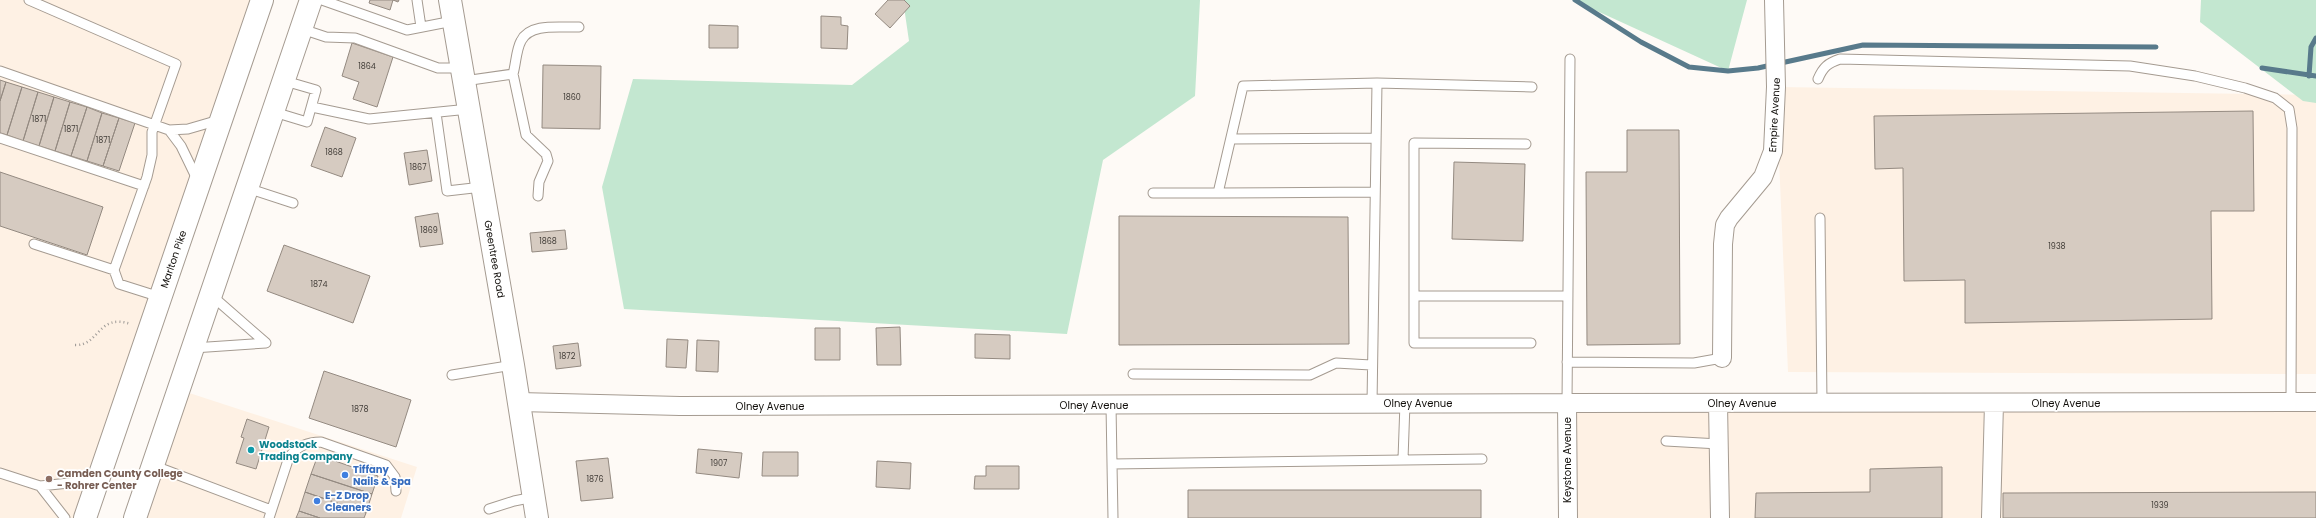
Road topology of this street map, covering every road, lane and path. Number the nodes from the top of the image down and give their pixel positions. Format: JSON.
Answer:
{"nodes":[{"id":1,"x":29,"y":0,"type":"edge"},
{"id":2,"x":262,"y":0,"type":"edge"},
{"id":3,"x":311,"y":0,"type":"edge"},
{"id":4,"x":322,"y":0,"type":"edge"},
{"id":5,"x":352,"y":0,"type":"edge"},
{"id":6,"x":417,"y":0,"type":"edge"},
{"id":7,"x":450,"y":0,"type":"edge"},
{"id":8,"x":1774,"y":0,"type":"edge"},
{"id":9,"x":349,"y":9,"type":"junction"},
{"id":10,"x":454,"y":21,"type":"junction"},
{"id":11,"x":422,"y":27,"type":"junction"},
{"id":12,"x":579,"y":27,"type":"dead end"},
{"id":13,"x":302,"y":30,"type":"junction"},
{"id":14,"x":1570,"y":59,"type":"dead end"},
{"id":15,"x":0,"y":71,"type":"edge"},
{"id":16,"x":463,"y":74,"type":"junction"},
{"id":17,"x":513,"y":74,"type":"junction"},
{"id":18,"x":1818,"y":79,"type":"dead end"},
{"id":19,"x":285,"y":82,"type":"junction"},
{"id":20,"x":1377,"y":83,"type":"junction"},
{"id":21,"x":1532,"y":87,"type":"dead end"},
{"id":22,"x":312,"y":107,"type":"junction"},
{"id":23,"x":469,"y":109,"type":"junction"},
{"id":24,"x":274,"y":112,"type":"junction"},
{"id":25,"x":436,"y":113,"type":"junction"},
{"id":26,"x":221,"y":120,"type":"junction"},
{"id":27,"x":154,"y":124,"type":"junction"},
{"id":28,"x":169,"y":130,"type":"junction"},
{"id":29,"x":0,"y":138,"type":"edge"},
{"id":30,"x":1231,"y":138,"type":"junction"},
{"id":31,"x":1376,"y":138,"type":"junction"},
{"id":32,"x":1526,"y":144,"type":"dead end"},
{"id":33,"x":199,"y":185,"type":"junction"},
{"id":34,"x":144,"y":186,"type":"junction"},
{"id":35,"x":483,"y":187,"type":"junction"},
{"id":36,"x":247,"y":188,"type":"junction"},
{"id":37,"x":1218,"y":192,"type":"junction"},
{"id":38,"x":1375,"y":192,"type":"junction"},
{"id":39,"x":1153,"y":193,"type":"dead end"},
{"id":40,"x":538,"y":196,"type":"dead end"},
{"id":41,"x":293,"y":203,"type":"dead end"},
{"id":42,"x":1820,"y":218,"type":"dead end"},
{"id":43,"x":34,"y":244,"type":"dead end"},
{"id":44,"x":114,"y":270,"type":"junction"},
{"id":45,"x":210,"y":294,"type":"junction"},
{"id":46,"x":1414,"y":296,"type":"junction"},
{"id":47,"x":1568,"y":296,"type":"junction"},
{"id":48,"x":160,"y":297,"type":"junction"},
{"id":49,"x":131,"y":324,"type":"dead end"},
{"id":50,"x":1531,"y":343,"type":"dead end"},
{"id":51,"x":75,"y":345,"type":"dead end"},
{"id":52,"x":191,"y":348,"type":"junction"},
{"id":53,"x":1722,"y":358,"type":"joint"},
{"id":54,"x":1567,"y":362,"type":"junction"},
{"id":55,"x":1372,"y":365,"type":"junction"},
{"id":56,"x":513,"y":366,"type":"junction"},
{"id":57,"x":1133,"y":374,"type":"dead end"},
{"id":58,"x":452,"y":375,"type":"dead end"},
{"id":59,"x":519,"y":402,"type":"junction"},
{"id":60,"x":1567,"y":402,"type":"junction"},
{"id":61,"x":2291,"y":402,"type":"junction"},
{"id":62,"x":2316,"y":402,"type":"edge"},
{"id":63,"x":1405,"y":403,"type":"junction"},
{"id":64,"x":1718,"y":403,"type":"junction"},
{"id":65,"x":1822,"y":403,"type":"junction"},
{"id":66,"x":1994,"y":403,"type":"junction"},
{"id":67,"x":1372,"y":404,"type":"junction"},
{"id":68,"x":1111,"y":405,"type":"junction"},
{"id":69,"x":1666,"y":441,"type":"dead end"},
{"id":70,"x":1719,"y":444,"type":"junction"},
{"id":71,"x":1403,"y":459,"type":"junction"},
{"id":72,"x":1482,"y":459,"type":"dead end"},
{"id":73,"x":1112,"y":464,"type":"junction"},
{"id":74,"x":152,"y":465,"type":"junction"},
{"id":75,"x":0,"y":473,"type":"edge"},
{"id":76,"x":98,"y":480,"type":"junction"},
{"id":77,"x":40,"y":486,"type":"junction"},
{"id":78,"x":396,"y":491,"type":"dead end"},
{"id":79,"x":535,"y":508,"type":"edge"},
{"id":80,"x":489,"y":509,"type":"dead end"},
{"id":81,"x":270,"y":514,"type":"edge"},
{"id":82,"x":65,"y":518,"type":"edge"},
{"id":83,"x":85,"y":518,"type":"edge"},
{"id":84,"x":135,"y":518,"type":"edge"},
{"id":85,"x":1113,"y":518,"type":"edge"},
{"id":86,"x":1568,"y":518,"type":"edge"},
{"id":87,"x":1720,"y":518,"type":"edge"},
{"id":88,"x":1991,"y":518,"type":"edge"}],
"edges":[{"from":1,"to":27,"type":"lane"},
{"from":2,"to":26,"type":"main road","name":"Marlton Pike"},
{"from":3,"to":13,"type":"main road"},
{"from":4,"to":9,"type":"lane"},
{"from":5,"to":9,"type":"lane"},
{"from":6,"to":11,"type":"lane"},
{"from":7,"to":10,"type":"main road","name":"Greentree Road"},
{"from":8,"to":53,"type":"street","name":"Empire Avenue"},
{"from":9,"to":11,"type":"lane"},
{"from":10,"to":11,"type":"lane"},
{"from":10,"to":16,"type":"main road","name":"Greentree Road"},
{"from":12,"to":17,"type":"lane"},
{"from":13,"to":16,"type":"lane"},
{"from":13,"to":19,"type":"main road"},
{"from":14,"to":47,"type":"lane"},
{"from":15,"to":27,"type":"lane"},
{"from":16,"to":17,"type":"lane"},
{"from":16,"to":23,"type":"main road","name":"Greentree Road"},
{"from":17,"to":40,"type":"lane"},
{"from":18,"to":61,"type":"lane"},
{"from":19,"to":22,"type":"lane"},
{"from":19,"to":24,"type":"main road"},
{"from":20,"to":21,"type":"lane"},
{"from":20,"to":30,"type":"lane"},
{"from":20,"to":31,"type":"lane"},
{"from":22,"to":24,"type":"lane"},
{"from":22,"to":25,"type":"lane"},
{"from":23,"to":25,"type":"lane"},
{"from":23,"to":35,"type":"main road","name":"Greentree Road"},
{"from":24,"to":36,"type":"main road"},
{"from":25,"to":35,"type":"lane"},
{"from":26,"to":28,"type":"lane"},
{"from":26,"to":33,"type":"main road","name":"Marlton Pike"},
{"from":27,"to":28,"type":"lane"},
{"from":27,"to":34,"type":"lane"},
{"from":28,"to":33,"type":"lane"},
{"from":29,"to":34,"type":"lane"},
{"from":30,"to":31,"type":"lane"},
{"from":30,"to":37,"type":"lane"},
{"from":31,"to":38,"type":"lane"},
{"from":32,"to":46,"type":"lane"},
{"from":33,"to":48,"type":"main road","name":"Marlton Pike"},
{"from":34,"to":44,"type":"lane"},
{"from":35,"to":56,"type":"main road","name":"Greentree Road"},
{"from":36,"to":41,"type":"lane"},
{"from":36,"to":45,"type":"main road"},
{"from":37,"to":38,"type":"lane"},
{"from":37,"to":39,"type":"lane"},
{"from":38,"to":55,"type":"lane"},
{"from":42,"to":65,"type":"lane"},
{"from":43,"to":44,"type":"lane"},
{"from":44,"to":48,"type":"lane"},
{"from":45,"to":52,"type":"main road"},
{"from":45,"to":52,"type":"lane"},
{"from":46,"to":47,"type":"lane"},
{"from":46,"to":50,"type":"lane"},
{"from":47,"to":54,"type":"lane"},
{"from":48,"to":76,"type":"main road","name":"Marlton Pike"},
{"from":49,"to":51,"type":"path"},
{"from":52,"to":74,"type":"main road"},
{"from":53,"to":54,"type":"lane"},
{"from":54,"to":60,"type":"lane"},
{"from":55,"to":57,"type":"lane"},
{"from":55,"to":67,"type":"lane"},
{"from":56,"to":58,"type":"lane"},
{"from":56,"to":59,"type":"main road","name":"Greentree Road"},
{"from":59,"to":68,"type":"street","name":"Olney Avenue"},
{"from":59,"to":79,"type":"main road","name":"Greentree Road"},
{"from":60,"to":63,"type":"street","name":"Olney Avenue"},
{"from":60,"to":64,"type":"street","name":"Olney Avenue"},
{"from":60,"to":86,"type":"street","name":"Keystone Avenue"},
{"from":61,"to":62,"type":"street","name":"Olney Avenue"},
{"from":61,"to":66,"type":"street","name":"Olney Avenue"},
{"from":63,"to":67,"type":"street","name":"Olney Avenue"},
{"from":63,"to":71,"type":"lane"},
{"from":64,"to":65,"type":"street","name":"Olney Avenue"},
{"from":64,"to":70,"type":"street"},
{"from":65,"to":66,"type":"street","name":"Olney Avenue"},
{"from":66,"to":88,"type":"street"},
{"from":67,"to":68,"type":"street","name":"Olney Avenue"},
{"from":68,"to":73,"type":"lane"},
{"from":69,"to":70,"type":"lane"},
{"from":70,"to":87,"type":"street"},
{"from":71,"to":72,"type":"lane"},
{"from":71,"to":73,"type":"lane"},
{"from":73,"to":85,"type":"lane"},
{"from":74,"to":81,"type":"lane"},
{"from":74,"to":84,"type":"main road"},
{"from":75,"to":77,"type":"lane"},
{"from":76,"to":77,"type":"lane"},
{"from":76,"to":83,"type":"main road","name":"Marlton Pike"},
{"from":77,"to":82,"type":"lane"},
{"from":78,"to":81,"type":"lane"},
{"from":79,"to":80,"type":"lane"}]}
